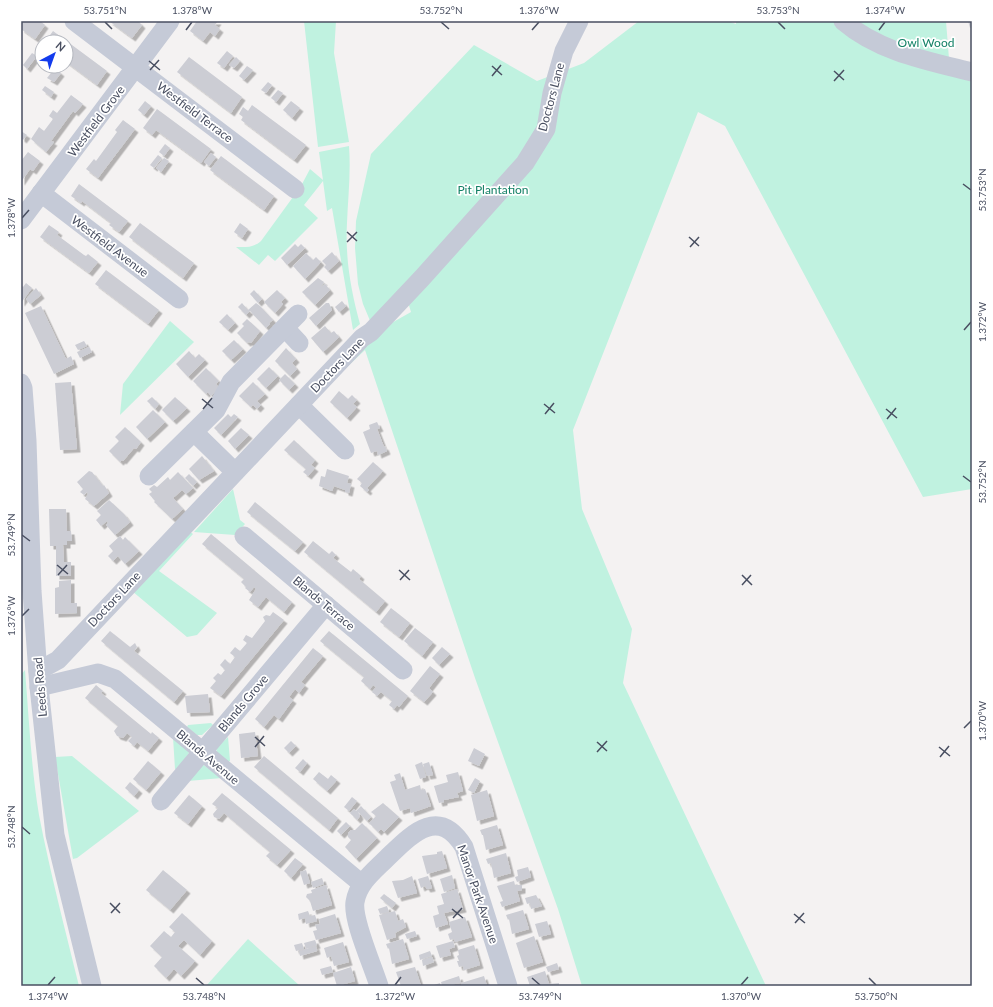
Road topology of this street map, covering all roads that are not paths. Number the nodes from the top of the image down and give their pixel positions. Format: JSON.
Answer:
{"nodes":[{"id":1,"x":74,"y":21,"type":"edge"},
{"id":2,"x":170,"y":21,"type":"edge"},
{"id":3,"x":579,"y":21,"type":"edge"},
{"id":4,"x":843,"y":21,"type":"edge"},
{"id":5,"x":136,"y":67,"type":"junction"},
{"id":6,"x":972,"y":72,"type":"edge"},
{"id":7,"x":295,"y":189,"type":"dead end"},
{"id":8,"x":41,"y":193,"type":"junction"},
{"id":9,"x":21,"y":220,"type":"edge"},
{"id":10,"x":179,"y":299,"type":"dead end"},
{"id":11,"x":298,"y":314,"type":"dead end"},
{"id":12,"x":285,"y":328,"type":"junction"},
{"id":13,"x":299,"y":343,"type":"dead end"},
{"id":14,"x":21,"y":383,"type":"edge"},
{"id":15,"x":299,"y":405,"type":"junction"},
{"id":16,"x":194,"y":432,"type":"junction"},
{"id":17,"x":345,"y":450,"type":"dead end"},
{"id":18,"x":235,"y":472,"type":"junction"},
{"id":19,"x":148,"y":476,"type":"dead end"},
{"id":20,"x":244,"y":536,"type":"dead end"},
{"id":21,"x":326,"y":605,"type":"junction"},
{"id":22,"x":403,"y":670,"type":"dead end"},
{"id":23,"x":39,"y":679,"type":"junction"},
{"id":24,"x":202,"y":752,"type":"junction"},
{"id":25,"x":161,"y":801,"type":"dead end"},
{"id":26,"x":362,"y":884,"type":"junction"},
{"id":27,"x":92,"y":986,"type":"edge"},
{"id":28,"x":379,"y":986,"type":"edge"},
{"id":29,"x":508,"y":986,"type":"edge"}],
"edges":[{"from":1,"to":5,"type":"street","name":"Westfield Terrace"},
{"from":2,"to":5,"type":"street","name":"Westfield Grove"},
{"from":3,"to":15,"type":"street","name":"Doctors Lane"},
{"from":4,"to":6,"type":"street"},
{"from":5,"to":7,"type":"street","name":"Westfield Terrace"},
{"from":5,"to":8,"type":"street","name":"Westfield Grove"},
{"from":8,"to":9,"type":"street","name":"Westfield Grove"},
{"from":8,"to":10,"type":"street","name":"Westfield Avenue"},
{"from":11,"to":12,"type":"street"},
{"from":12,"to":13,"type":"street"},
{"from":12,"to":16,"type":"street"},
{"from":14,"to":23,"type":"street","name":"Leeds Road"},
{"from":15,"to":17,"type":"street"},
{"from":15,"to":18,"type":"street","name":"Doctors Lane"},
{"from":16,"to":18,"type":"street"},
{"from":16,"to":19,"type":"street"},
{"from":18,"to":23,"type":"street","name":"Doctors Lane"},
{"from":20,"to":21,"type":"street","name":"Blands Terrace"},
{"from":21,"to":22,"type":"street","name":"Blands Terrace"},
{"from":21,"to":24,"type":"street","name":"Blands Grove"},
{"from":23,"to":24,"type":"street","name":"Blands Avenue"},
{"from":23,"to":27,"type":"street","name":"Leeds Road"},
{"from":24,"to":25,"type":"street","name":"Blands Grove"},
{"from":24,"to":26,"type":"street","name":"Blands Avenue"},
{"from":26,"to":28,"type":"street","name":"Manor Park Avenue"},
{"from":26,"to":29,"type":"street","name":"Manor Park Avenue"}]}
